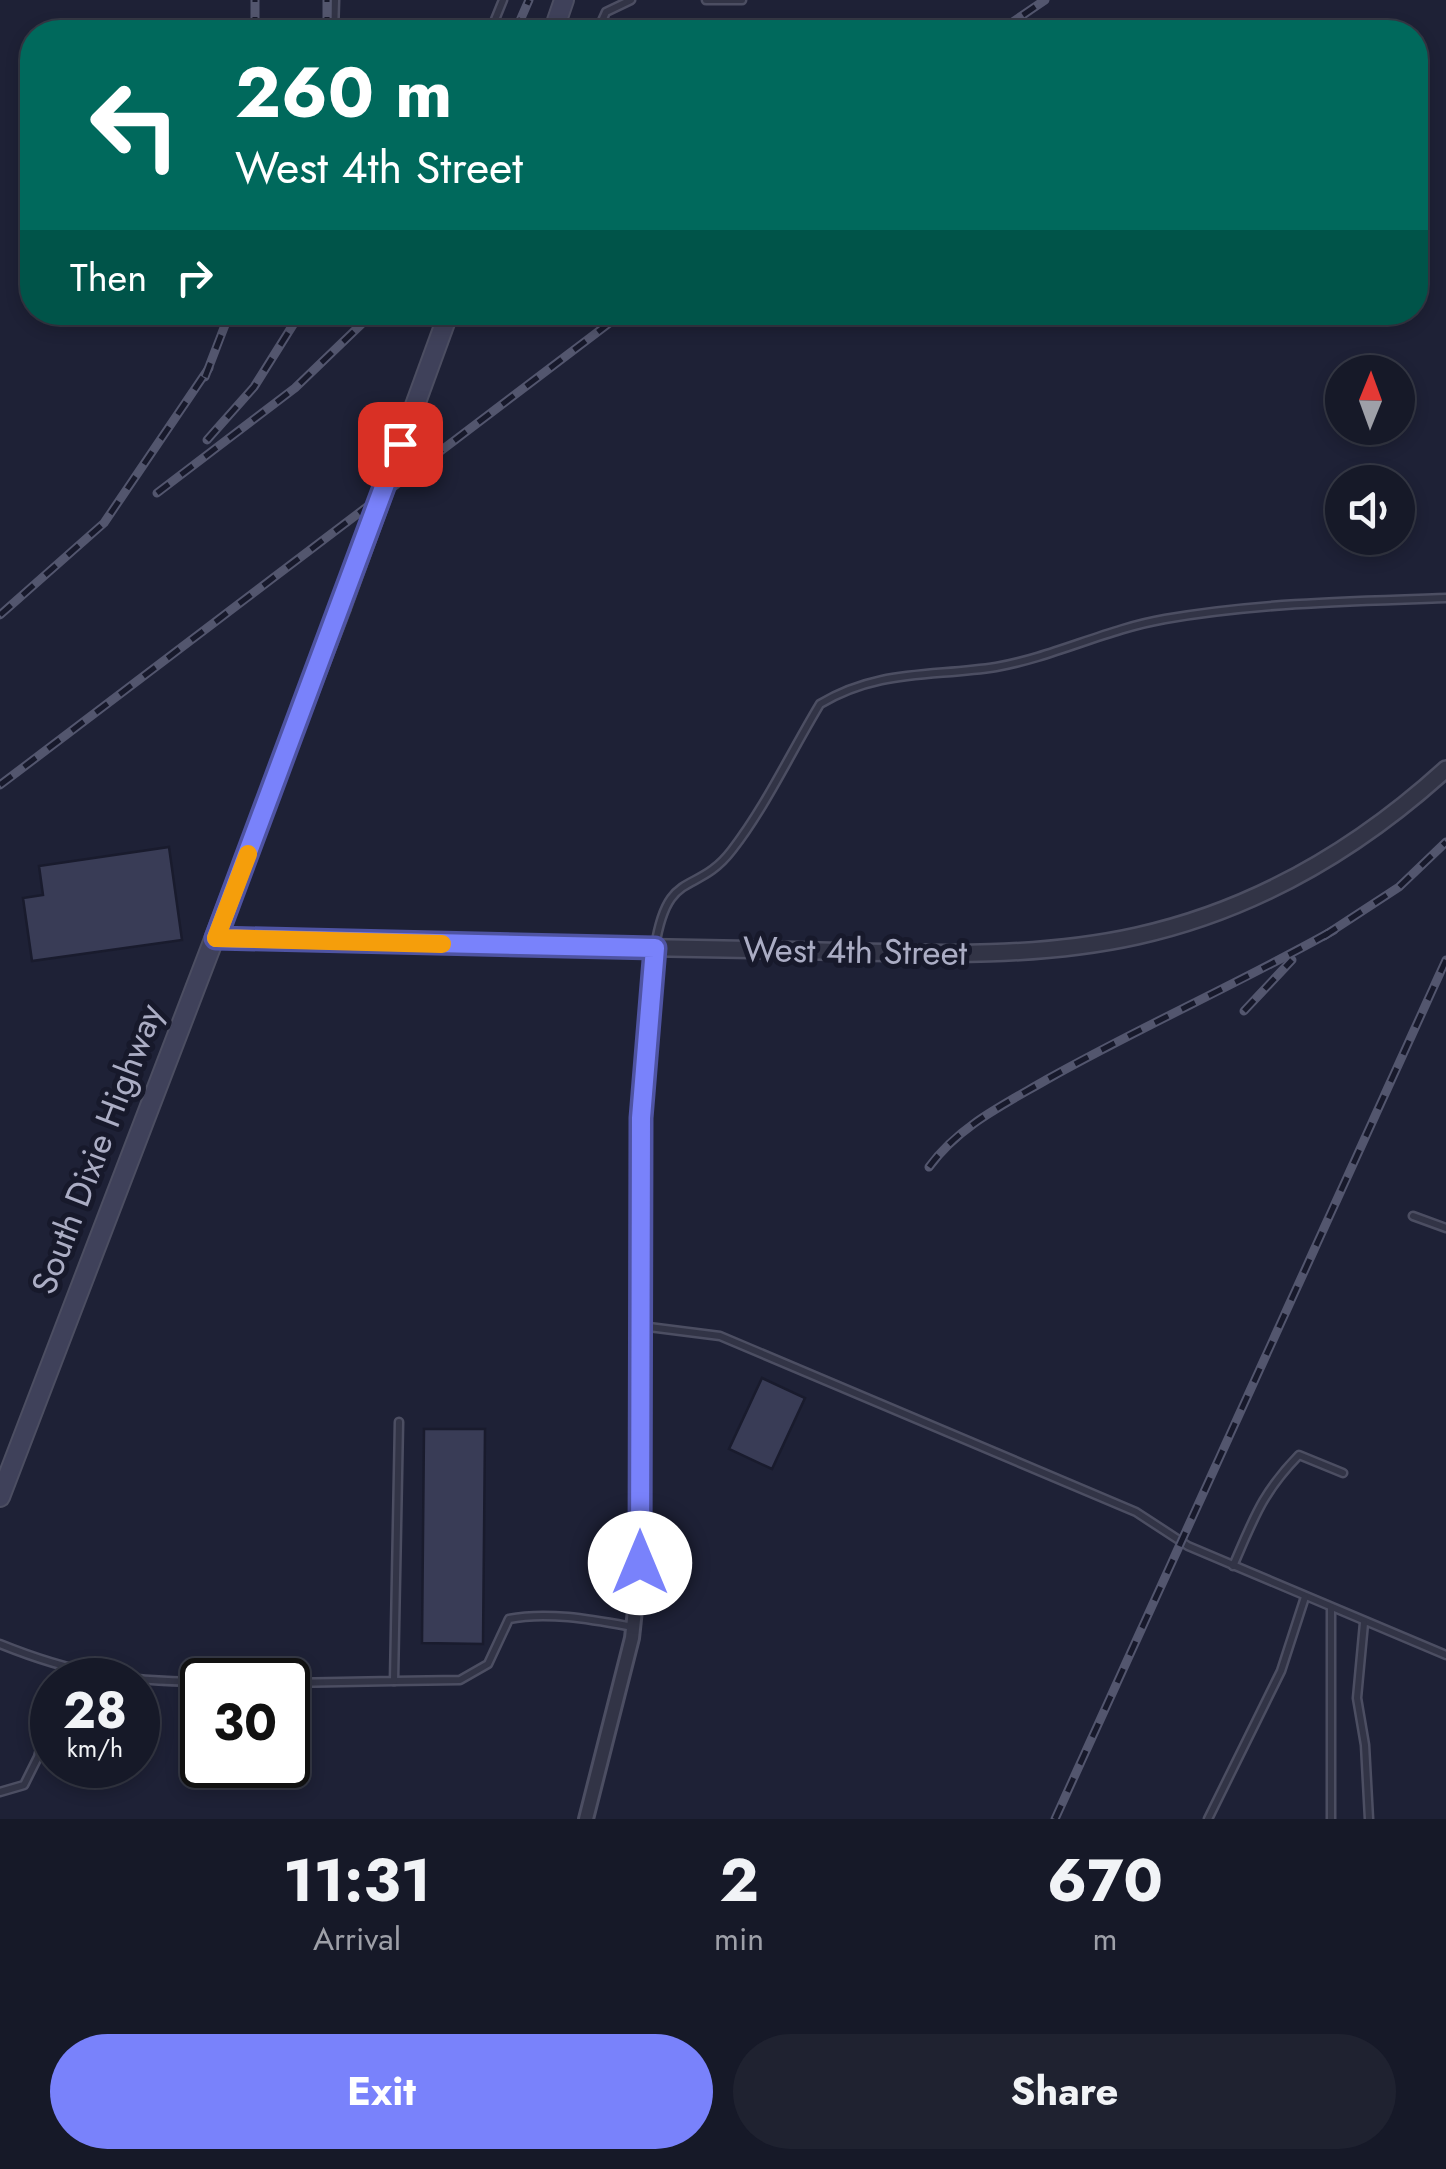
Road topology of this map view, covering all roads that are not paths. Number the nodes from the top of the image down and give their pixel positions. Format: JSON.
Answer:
{"nodes":[{"id":1,"x":630,"y":0,"type":"edge"},
{"id":2,"x":706,"y":0,"type":"edge"},
{"id":3,"x":742,"y":0,"type":"edge"},
{"id":4,"x":602,"y":20,"type":"edge"},
{"id":5,"x":444,"y":325,"type":"edge"},
{"id":6,"x":1446,"y":598,"type":"edge"},
{"id":7,"x":1446,"y":769,"type":"edge"},
{"id":8,"x":216,"y":938,"type":"junction"},
{"id":9,"x":655,"y":948,"type":"junction"},
{"id":10,"x":1413,"y":1216,"type":"dead end"},
{"id":11,"x":1446,"y":1228,"type":"edge"},
{"id":12,"x":640,"y":1326,"type":"junction"},
{"id":13,"x":399,"y":1422,"type":"dead end"},
{"id":14,"x":1343,"y":1473,"type":"dead end"},
{"id":15,"x":0,"y":1497,"type":"edge"},
{"id":16,"x":1233,"y":1566,"type":"junction"},
{"id":17,"x":1305,"y":1597,"type":"junction"},
{"id":18,"x":1331,"y":1608,"type":"junction"},
{"id":19,"x":1364,"y":1622,"type":"junction"},
{"id":20,"x":633,"y":1627,"type":"junction"},
{"id":21,"x":0,"y":1644,"type":"edge"},
{"id":22,"x":1446,"y":1655,"type":"edge"},
{"id":23,"x":35,"y":1658,"type":"edge"},
{"id":24,"x":394,"y":1681,"type":"junction"},
{"id":25,"x":310,"y":1683,"type":"edge"},
{"id":26,"x":30,"y":1778,"type":"edge"},
{"id":27,"x":0,"y":1792,"type":"edge"},
{"id":28,"x":586,"y":1819,"type":"edge"},
{"id":29,"x":1208,"y":1819,"type":"edge"},
{"id":30,"x":1331,"y":1819,"type":"edge"},
{"id":31,"x":1368,"y":1819,"type":"edge"}],
"edges":[{"from":1,"to":4,"type":"lane"},
{"from":2,"to":3,"type":"lane"},
{"from":5,"to":8,"type":"main road","name":"South Dixie Highway","bridge":true},
{"from":6,"to":9,"type":"lane"},
{"from":7,"to":9,"type":"street","name":"West 4th Street"},
{"from":8,"to":9,"type":"street","name":"West 4th Street"},
{"from":8,"to":15,"type":"main road","name":"South Dixie Highway"},
{"from":9,"to":12,"type":"street"},
{"from":10,"to":11,"type":"lane"},
{"from":12,"to":16,"type":"lane"},
{"from":12,"to":20,"type":"street"},
{"from":13,"to":24,"type":"lane"},
{"from":14,"to":16,"type":"lane"},
{"from":16,"to":17,"type":"lane"},
{"from":17,"to":18,"type":"lane"},
{"from":17,"to":29,"type":"lane"},
{"from":18,"to":19,"type":"lane"},
{"from":18,"to":30,"type":"lane"},
{"from":19,"to":22,"type":"lane"},
{"from":19,"to":31,"type":"lane"},
{"from":20,"to":24,"type":"lane"},
{"from":20,"to":28,"type":"street"},
{"from":21,"to":23,"type":"lane"},
{"from":24,"to":25,"type":"lane"},
{"from":26,"to":27,"type":"lane"}]}
